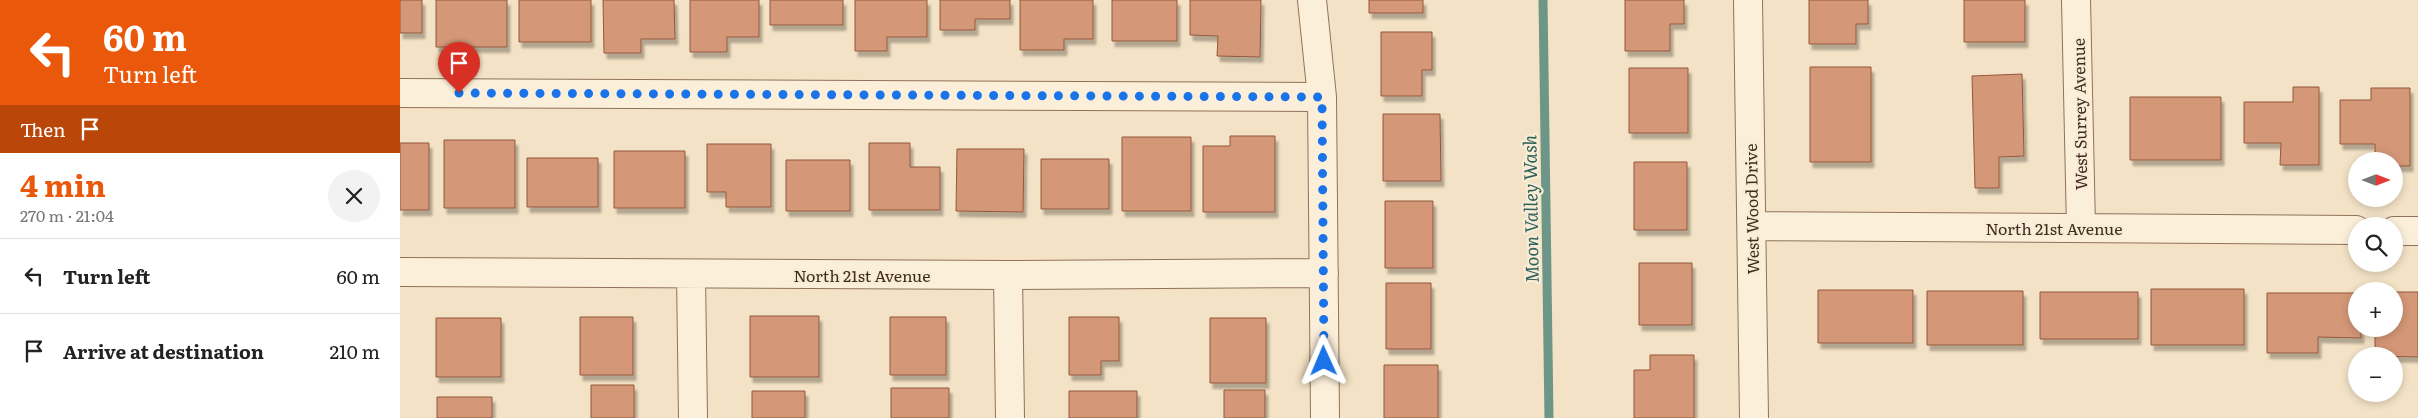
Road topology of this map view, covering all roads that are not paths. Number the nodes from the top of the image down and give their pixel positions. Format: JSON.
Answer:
{"nodes":[{"id":1,"x":1312,"y":0,"type":"edge"},
{"id":2,"x":1748,"y":0,"type":"edge"},
{"id":3,"x":2076,"y":0,"type":"edge"},
{"id":4,"x":400,"y":93,"type":"edge"},
{"id":5,"x":1322,"y":97,"type":"junction"},
{"id":6,"x":1752,"y":226,"type":"junction"},
{"id":7,"x":2081,"y":228,"type":"junction"},
{"id":8,"x":2348,"y":230,"type":"edge"},
{"id":9,"x":2403,"y":231,"type":"edge"},
{"id":10,"x":2418,"y":231,"type":"edge"},
{"id":11,"x":400,"y":272,"type":"edge"},
{"id":12,"x":1324,"y":273,"type":"junction"},
{"id":13,"x":691,"y":274,"type":"junction"},
{"id":14,"x":1008,"y":275,"type":"junction"},
{"id":15,"x":693,"y":418,"type":"edge"},
{"id":16,"x":1010,"y":418,"type":"edge"},
{"id":17,"x":1325,"y":418,"type":"edge"},
{"id":18,"x":1754,"y":418,"type":"edge"}],
"edges":[{"from":1,"to":5,"type":"street"},
{"from":2,"to":6,"type":"street","name":"West Wood Drive"},
{"from":3,"to":7,"type":"street","name":"West Surrey Avenue"},
{"from":4,"to":5,"type":"street"},
{"from":5,"to":12,"type":"street"},
{"from":6,"to":7,"type":"street","name":"North 21st Avenue"},
{"from":6,"to":18,"type":"street","name":"West Wood Drive"},
{"from":7,"to":8,"type":"street","name":"North 21st Avenue"},
{"from":9,"to":10,"type":"street"},
{"from":11,"to":13,"type":"street","name":"North 21st Avenue"},
{"from":12,"to":14,"type":"street","name":"North 21st Avenue"},
{"from":12,"to":17,"type":"street"},
{"from":13,"to":14,"type":"street","name":"North 21st Avenue"},
{"from":13,"to":15,"type":"street"},
{"from":14,"to":16,"type":"street"}]}
